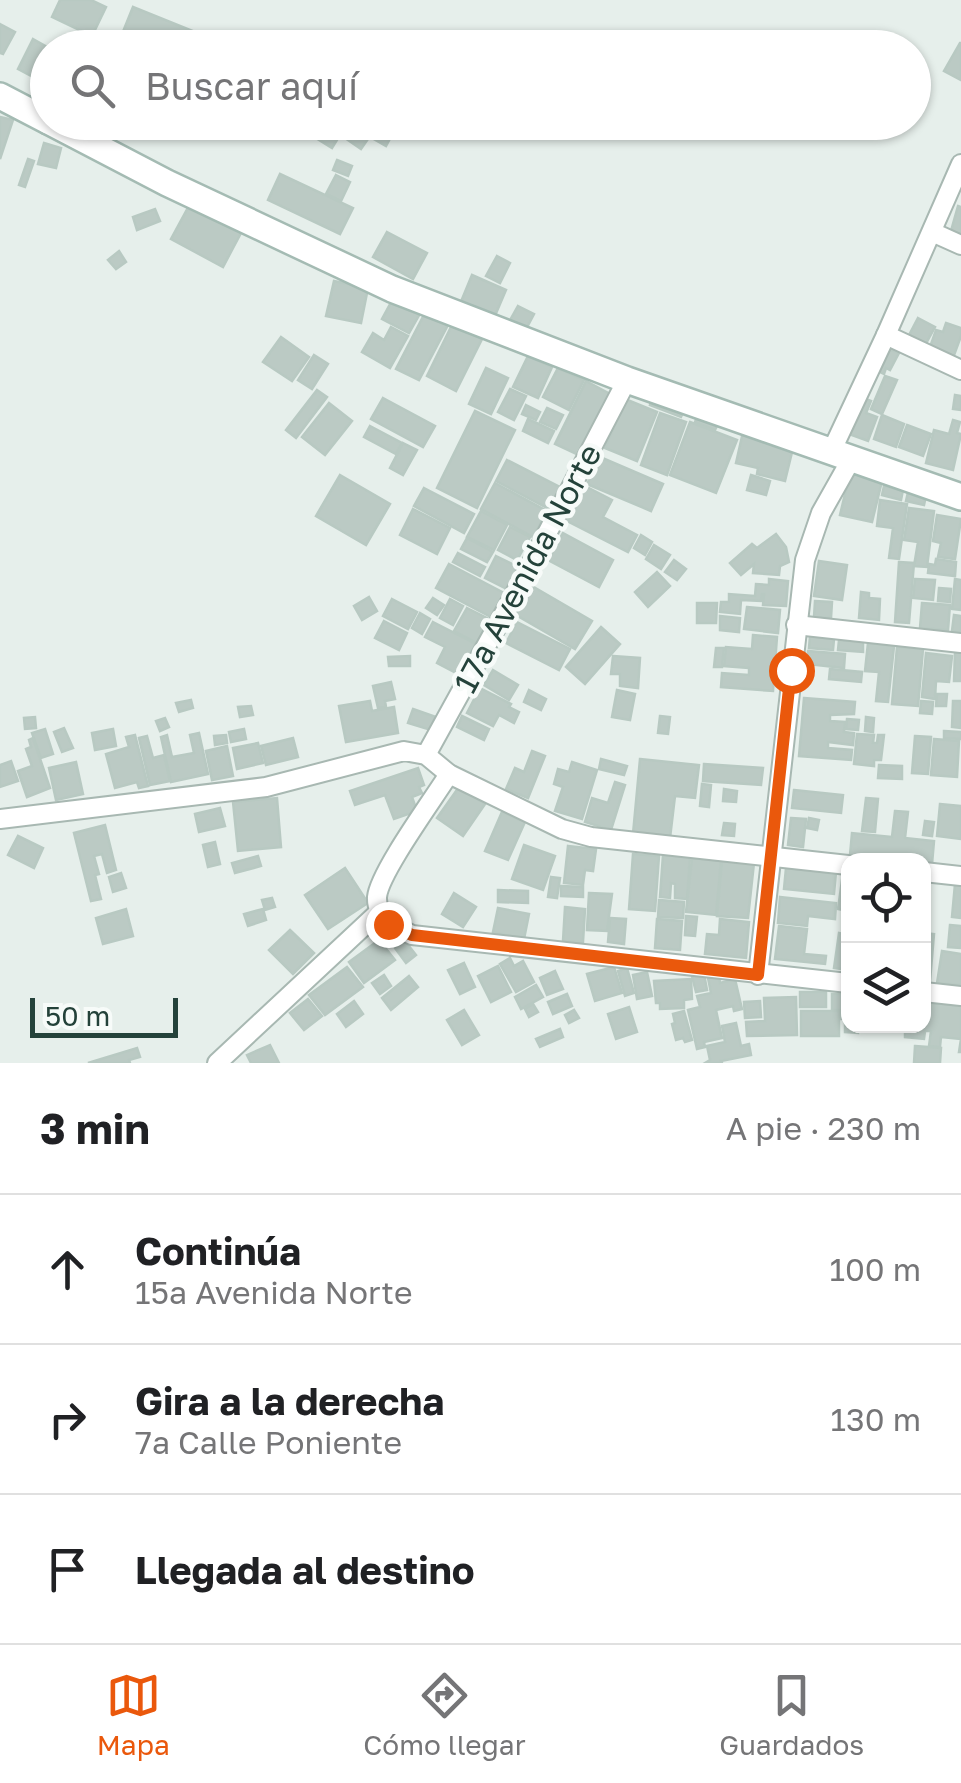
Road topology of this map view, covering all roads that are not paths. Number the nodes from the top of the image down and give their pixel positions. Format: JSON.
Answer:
{"nodes":[{"id":1,"x":0,"y":96,"type":"edge"},
{"id":2,"x":30,"y":112,"type":"edge"},
{"id":3,"x":84,"y":140,"type":"edge"},
{"id":4,"x":961,"y":164,"type":"edge"},
{"id":5,"x":932,"y":232,"type":"junction"},
{"id":6,"x":961,"y":244,"type":"edge"},
{"id":7,"x":886,"y":335,"type":"junction"},
{"id":8,"x":961,"y":370,"type":"edge"},
{"id":9,"x":627,"y":380,"type":"junction"},
{"id":10,"x":842,"y":454,"type":"junction"},
{"id":11,"x":961,"y":497,"type":"edge"},
{"id":12,"x":796,"y":625,"type":"junction"},
{"id":13,"x":961,"y":643,"type":"edge"},
{"id":14,"x":426,"y":756,"type":"junction"},
{"id":15,"x":449,"y":774,"type":"junction"},
{"id":16,"x":0,"y":819,"type":"edge"},
{"id":17,"x":770,"y":856,"type":"junction"},
{"id":18,"x":841,"y":864,"type":"edge"},
{"id":19,"x":931,"y":873,"type":"edge"},
{"id":20,"x":961,"y":876,"type":"edge"},
{"id":21,"x":380,"y":911,"type":"junction"},
{"id":22,"x":758,"y":975,"type":"junction"},
{"id":23,"x":841,"y":982,"type":"edge"},
{"id":24,"x":931,"y":993,"type":"edge"},
{"id":25,"x":961,"y":996,"type":"edge"},
{"id":26,"x":217,"y":1063,"type":"edge"}],
"edges":[{"from":1,"to":2,"type":"street"},
{"from":3,"to":9,"type":"street"},
{"from":4,"to":5,"type":"street"},
{"from":5,"to":6,"type":"street"},
{"from":5,"to":7,"type":"street"},
{"from":7,"to":8,"type":"street"},
{"from":7,"to":10,"type":"street"},
{"from":9,"to":10,"type":"street"},
{"from":9,"to":14,"type":"street","name":"17a Avenida Norte"},
{"from":10,"to":11,"type":"street"},
{"from":10,"to":12,"type":"street"},
{"from":12,"to":13,"type":"street"},
{"from":12,"to":17,"type":"street"},
{"from":14,"to":15,"type":"street"},
{"from":14,"to":16,"type":"street"},
{"from":15,"to":17,"type":"street"},
{"from":15,"to":21,"type":"street"},
{"from":17,"to":18,"type":"street"},
{"from":17,"to":22,"type":"street"},
{"from":19,"to":20,"type":"street"},
{"from":21,"to":22,"type":"street"},
{"from":21,"to":26,"type":"street"},
{"from":22,"to":23,"type":"street"},
{"from":24,"to":25,"type":"street"}]}
